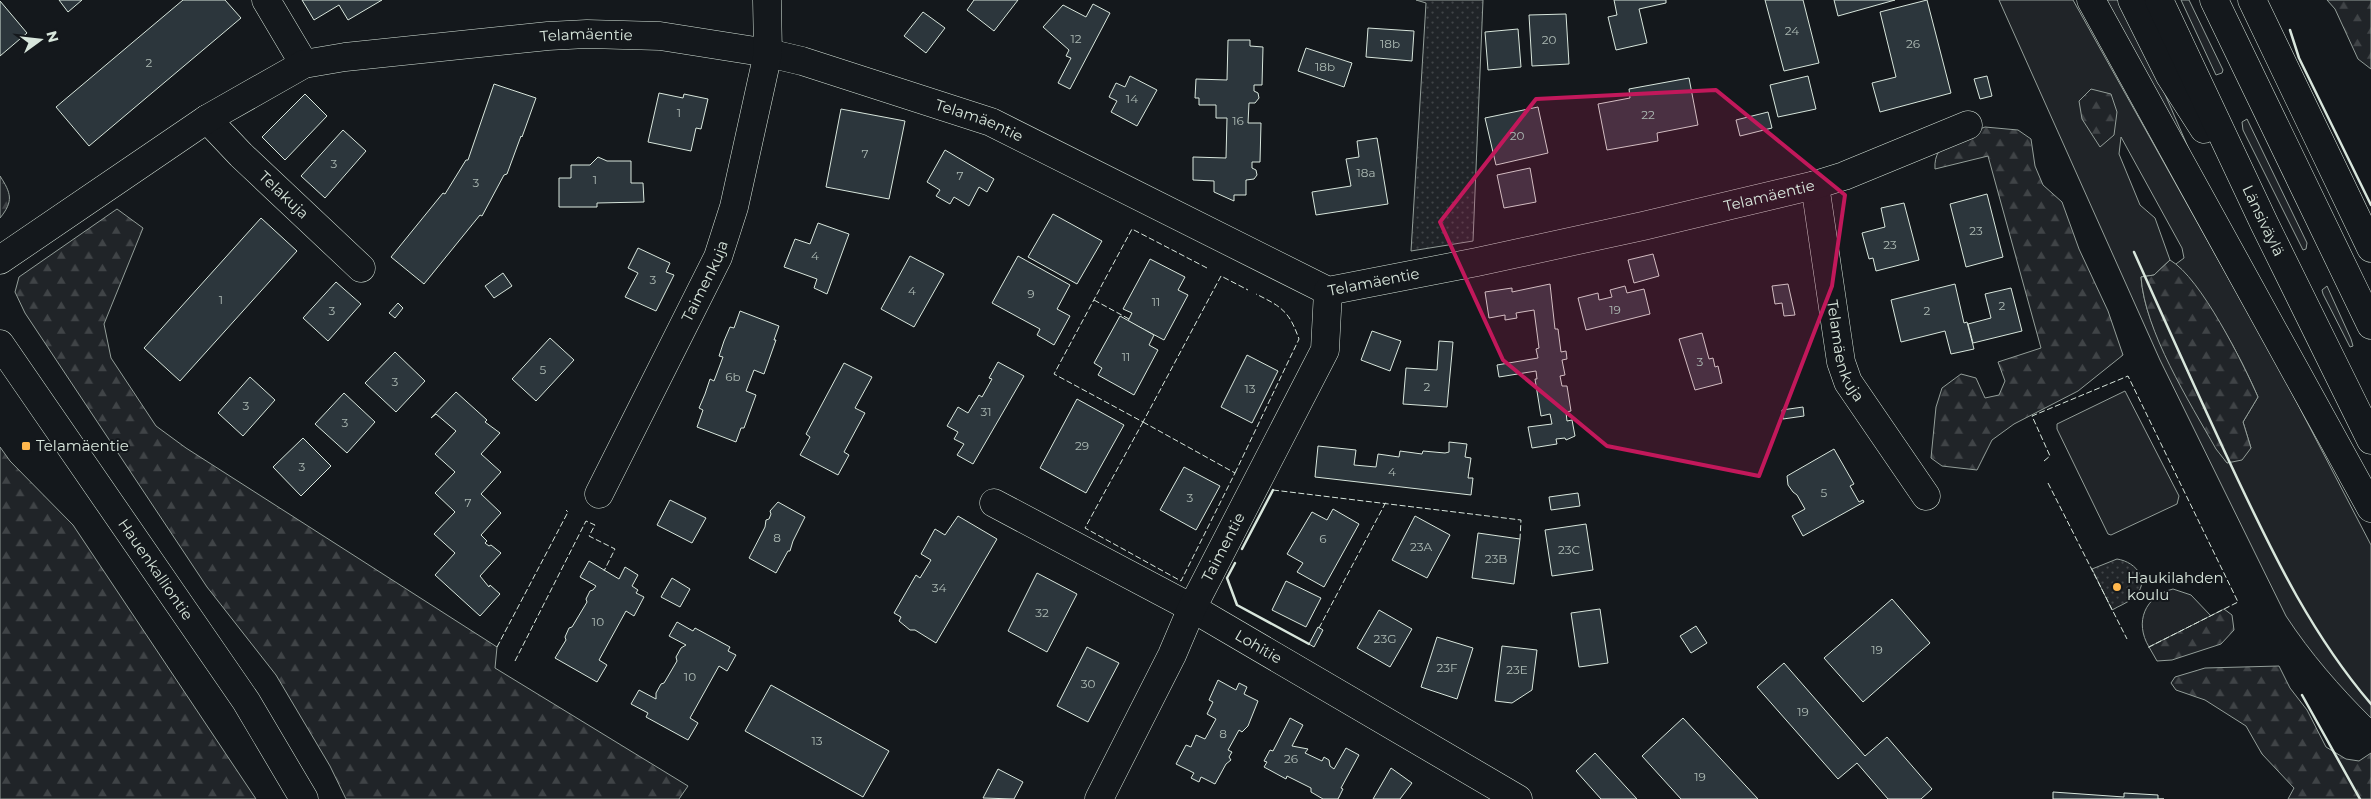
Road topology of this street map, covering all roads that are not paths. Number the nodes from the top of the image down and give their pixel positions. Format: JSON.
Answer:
{"nodes":[{"id":1,"x":266,"y":0,"type":"edge"},
{"id":2,"x":767,"y":0,"type":"edge"},
{"id":3,"x":2091,"y":0,"type":"edge"},
{"id":4,"x":2132,"y":0,"type":"edge"},
{"id":5,"x":2159,"y":0,"type":"edge"},
{"id":6,"x":2214,"y":0,"type":"edge"},
{"id":7,"x":2252,"y":0,"type":"edge"},
{"id":8,"x":768,"y":53,"type":"junction"},
{"id":9,"x":304,"y":64,"type":"junction"},
{"id":10,"x":207,"y":119,"type":"junction"},
{"id":11,"x":1968,"y":125,"type":"dead end"},
{"id":12,"x":1815,"y":184,"type":"junction"},
{"id":13,"x":2264,"y":223,"type":"junction"},
{"id":14,"x":2371,"y":248,"type":"edge"},
{"id":15,"x":0,"y":260,"type":"edge"},
{"id":16,"x":361,"y":268,"type":"dead end"},
{"id":17,"x":1328,"y":292,"type":"junction"},
{"id":18,"x":2371,"y":325,"type":"edge"},
{"id":19,"x":0,"y":344,"type":"edge"},
{"id":20,"x":2371,"y":440,"type":"edge"},
{"id":21,"x":599,"y":494,"type":"dead end"},
{"id":22,"x":1926,"y":496,"type":"dead end"},
{"id":23,"x":994,"y":503,"type":"dead end"},
{"id":24,"x":2371,"y":508,"type":"edge"},
{"id":25,"x":1192,"y":608,"type":"junction"},
{"id":26,"x":304,"y":799,"type":"edge"},
{"id":27,"x":1099,"y":799,"type":"edge"},
{"id":28,"x":1518,"y":799,"type":"edge"}],
"edges":[{"from":1,"to":9,"type":"main road"},
{"from":2,"to":8,"type":"main road","name":"Taimenkuja"},
{"from":3,"to":24,"type":"main road"},
{"from":4,"to":13,"type":"main road"},
{"from":5,"to":13,"type":"main road","name":"Länsiväylä"},
{"from":6,"to":18,"type":"main road"},
{"from":7,"to":14,"type":"main road"},
{"from":8,"to":9,"type":"main road","name":"Telamäentie"},
{"from":8,"to":17,"type":"main road","name":"Telamäentie"},
{"from":8,"to":21,"type":"main road","name":"Taimenkuja"},
{"from":9,"to":10,"type":"main road","name":"Telamäentie"},
{"from":10,"to":15,"type":"main road","name":"Telamäentie"},
{"from":10,"to":16,"type":"main road","name":"Telakuja"},
{"from":11,"to":12,"type":"main road","name":"Telamäentie"},
{"from":12,"to":17,"type":"main road","name":"Telamäentie"},
{"from":12,"to":22,"type":"main road","name":"Telamäenkuja"},
{"from":13,"to":20,"type":"main road","name":"Länsiväylä"},
{"from":17,"to":25,"type":"main road","name":"Taimentie"},
{"from":19,"to":26,"type":"main road","name":"Hauenkalliontie"},
{"from":23,"to":25,"type":"main road","name":"Lohitie"},
{"from":25,"to":27,"type":"main road","name":"Taimentie"},
{"from":25,"to":28,"type":"main road","name":"Lohitie"}]}
